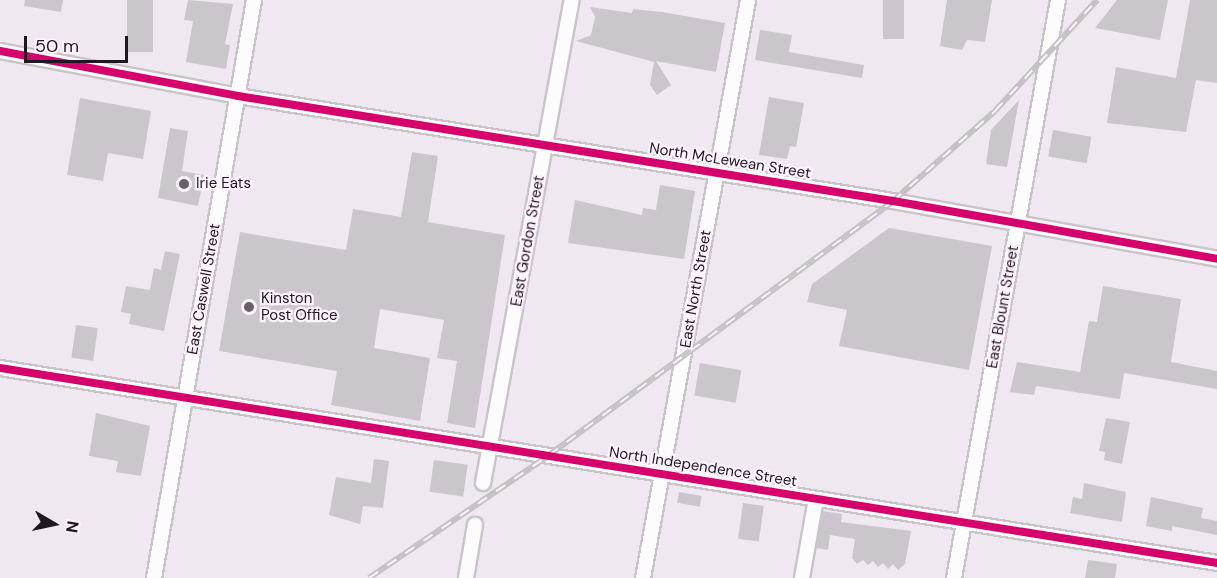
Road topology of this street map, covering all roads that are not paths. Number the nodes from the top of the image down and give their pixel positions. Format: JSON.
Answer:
{"nodes":[{"id":1,"x":254,"y":0,"type":"edge"},
{"id":2,"x":572,"y":0,"type":"edge"},
{"id":3,"x":748,"y":0,"type":"edge"},
{"id":4,"x":1058,"y":0,"type":"edge"},
{"id":5,"x":0,"y":51,"type":"edge"},
{"id":6,"x":238,"y":96,"type":"junction"},
{"id":7,"x":545,"y":145,"type":"junction"},
{"id":8,"x":716,"y":172,"type":"junction"},
{"id":9,"x":1018,"y":224,"type":"junction"},
{"id":10,"x":1217,"y":259,"type":"edge"},
{"id":11,"x":0,"y":368,"type":"edge"},
{"id":12,"x":185,"y":397,"type":"junction"},
{"id":13,"x":490,"y":447,"type":"junction"},
{"id":14,"x":664,"y":474,"type":"junction"},
{"id":15,"x":483,"y":483,"type":"dead end"},
{"id":16,"x":816,"y":499,"type":"junction"},
{"id":17,"x":964,"y":522,"type":"junction"},
{"id":18,"x":475,"y":525,"type":"dead end"},
{"id":19,"x":1217,"y":563,"type":"edge"},
{"id":20,"x":154,"y":578,"type":"edge"},
{"id":21,"x":466,"y":578,"type":"edge"},
{"id":22,"x":643,"y":578,"type":"edge"},
{"id":23,"x":802,"y":578,"type":"edge"},
{"id":24,"x":954,"y":578,"type":"edge"}],
"edges":[{"from":1,"to":6,"type":"street","name":"East Caswell Street"},
{"from":2,"to":7,"type":"street","name":"East Gordon Street"},
{"from":3,"to":8,"type":"street","name":"East North Street"},
{"from":4,"to":9,"type":"street","name":"East Blount Street"},
{"from":5,"to":6,"type":"street","name":"North McLewean Street"},
{"from":6,"to":7,"type":"street","name":"North McLewean Street"},
{"from":6,"to":12,"type":"street","name":"East Caswell Street"},
{"from":7,"to":8,"type":"street","name":"North McLewean Street"},
{"from":7,"to":13,"type":"street","name":"East Gordon Street"},
{"from":8,"to":9,"type":"street","name":"North McLewean Street"},
{"from":8,"to":14,"type":"street","name":"East North Street"},
{"from":9,"to":10,"type":"street","name":"North McLewean Street"},
{"from":9,"to":17,"type":"street","name":"East Blount Street"},
{"from":11,"to":12,"type":"street","name":"North Independence Street"},
{"from":12,"to":13,"type":"street","name":"North Independence Street"},
{"from":12,"to":20,"type":"street","name":"East Caswell Street"},
{"from":13,"to":14,"type":"street","name":"North Independence Street"},
{"from":13,"to":15,"type":"street","name":"East Gordon Street"},
{"from":14,"to":16,"type":"street","name":"North Independence Street"},
{"from":14,"to":22,"type":"street","name":"East North Street"},
{"from":16,"to":17,"type":"street","name":"North Independence Street"},
{"from":16,"to":23,"type":"street"},
{"from":17,"to":19,"type":"street","name":"North Independence Street"},
{"from":17,"to":24,"type":"street","name":"East Blount Street"},
{"from":18,"to":21,"type":"street"}]}
